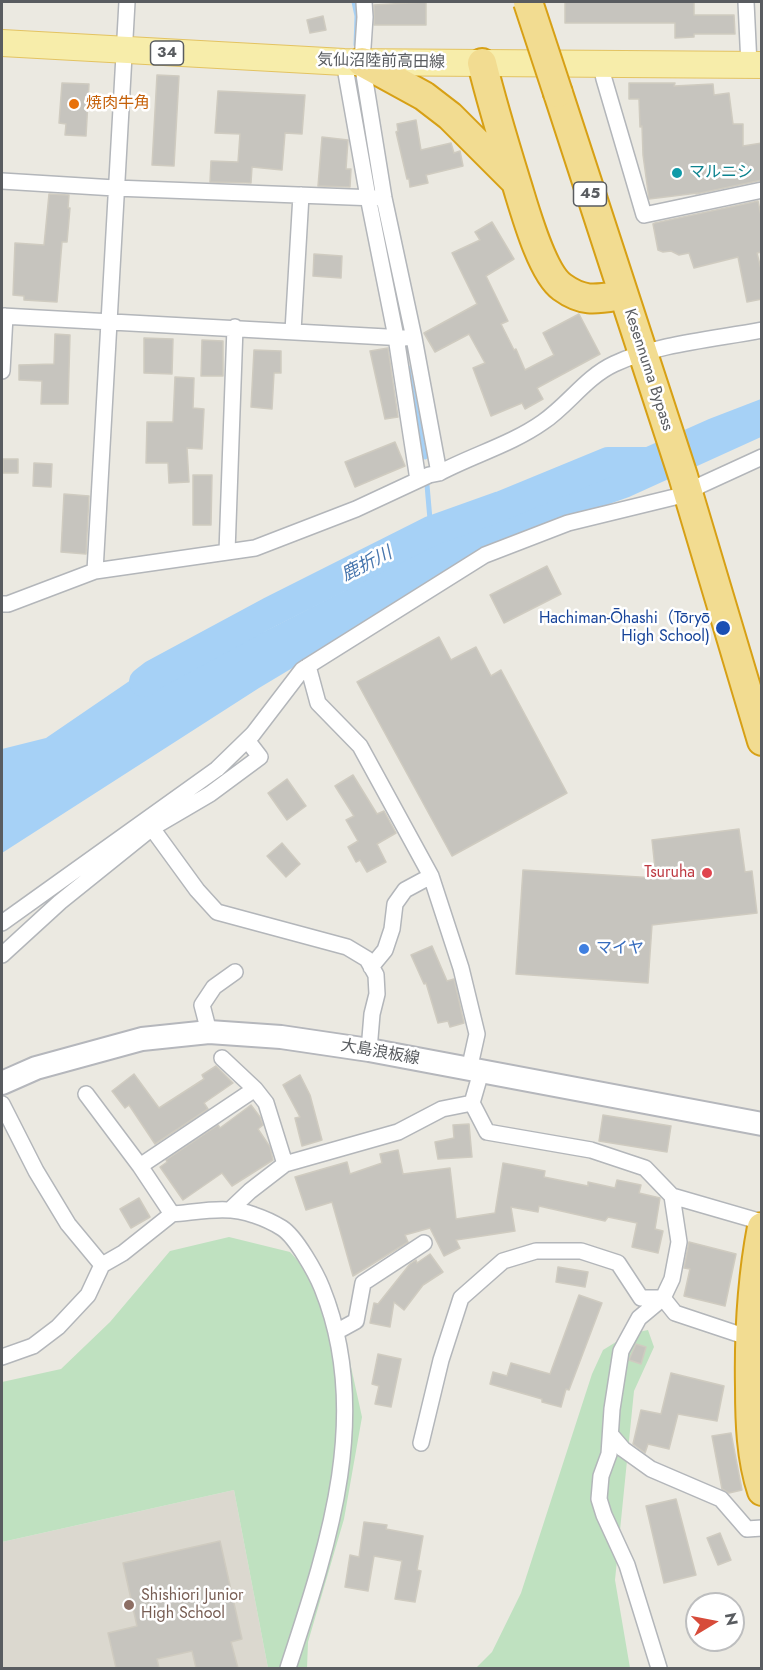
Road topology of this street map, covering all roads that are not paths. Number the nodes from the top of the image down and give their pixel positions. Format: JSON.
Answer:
{"nodes":[{"id":1,"x":127,"y":2,"type":"edge"},
{"id":2,"x":364,"y":2,"type":"edge"},
{"id":3,"x":528,"y":2,"type":"edge"},
{"id":4,"x":746,"y":2,"type":"edge"},
{"id":5,"x":2,"y":43,"type":"edge"},
{"id":6,"x":125,"y":51,"type":"junction"},
{"id":7,"x":353,"y":62,"type":"junction"},
{"id":8,"x":482,"y":63,"type":"junction"},
{"id":9,"x":601,"y":65,"type":"junction"},
{"id":10,"x":755,"y":65,"type":"edge"},
{"id":11,"x":2,"y":181,"type":"edge"},
{"id":12,"x":516,"y":183,"type":"junction"},
{"id":13,"x":115,"y":188,"type":"junction"},
{"id":14,"x":762,"y":190,"type":"edge"},
{"id":15,"x":301,"y":195,"type":"junction"},
{"id":16,"x":368,"y":197,"type":"junction"},
{"id":17,"x":384,"y":198,"type":"junction"},
{"id":18,"x":622,"y":295,"type":"junction"},
{"id":19,"x":3,"y":316,"type":"edge"},
{"id":20,"x":108,"y":323,"type":"junction"},
{"id":21,"x":235,"y":327,"type":"junction"},
{"id":22,"x":762,"y":330,"type":"edge"},
{"id":23,"x":293,"y":331,"type":"junction"},
{"id":24,"x":396,"y":338,"type":"junction"},
{"id":25,"x":414,"y":338,"type":"junction"},
{"id":26,"x":646,"y":362,"type":"junction"},
{"id":27,"x":2,"y":370,"type":"edge"},
{"id":28,"x":762,"y":457,"type":"edge"},
{"id":29,"x":440,"y":473,"type":"junction"},
{"id":30,"x":418,"y":480,"type":"junction"},
{"id":31,"x":685,"y":485,"type":"junction"},
{"id":32,"x":227,"y":552,"type":"junction"},
{"id":33,"x":95,"y":571,"type":"junction"},
{"id":34,"x":2,"y":604,"type":"edge"},
{"id":35,"x":308,"y":666,"type":"junction"},
{"id":36,"x":247,"y":740,"type":"junction"},
{"id":37,"x":762,"y":741,"type":"edge"},
{"id":38,"x":149,"y":824,"type":"junction"},
{"id":39,"x":431,"y":876,"type":"junction"},
{"id":40,"x":2,"y":924,"type":"edge"},
{"id":41,"x":2,"y":955,"type":"edge"},
{"id":42,"x":371,"y":967,"type":"junction"},
{"id":43,"x":235,"y":972,"type":"dead end"},
{"id":44,"x":209,"y":1032,"type":"junction"},
{"id":45,"x":369,"y":1050,"type":"junction"},
{"id":46,"x":222,"y":1058,"type":"dead end"},
{"id":47,"x":475,"y":1071,"type":"junction"},
{"id":48,"x":2,"y":1083,"type":"edge"},
{"id":49,"x":255,"y":1089,"type":"junction"},
{"id":50,"x":86,"y":1094,"type":"dead end"},
{"id":51,"x":472,"y":1103,"type":"junction"},
{"id":52,"x":2,"y":1104,"type":"edge"},
{"id":53,"x":762,"y":1124,"type":"edge"},
{"id":54,"x":285,"y":1164,"type":"junction"},
{"id":55,"x":141,"y":1166,"type":"junction"},
{"id":56,"x":672,"y":1196,"type":"junction"},
{"id":57,"x":231,"y":1209,"type":"junction"},
{"id":58,"x":172,"y":1214,"type":"junction"},
{"id":59,"x":762,"y":1225,"type":"edge"},
{"id":60,"x":424,"y":1243,"type":"dead end"},
{"id":61,"x":102,"y":1265,"type":"junction"},
{"id":62,"x":663,"y":1298,"type":"junction"},
{"id":63,"x":336,"y":1332,"type":"junction"},
{"id":64,"x":755,"y":1340,"type":"edge"},
{"id":65,"x":2,"y":1357,"type":"edge"},
{"id":66,"x":611,"y":1435,"type":"junction"},
{"id":67,"x":421,"y":1443,"type":"dead end"},
{"id":68,"x":761,"y":1485,"type":"edge"},
{"id":69,"x":762,"y":1528,"type":"edge"},
{"id":70,"x":288,"y":1668,"type":"edge"},
{"id":71,"x":659,"y":1668,"type":"edge"}],
"edges":[{"from":1,"to":6,"type":"street"},
{"from":2,"to":7,"type":"street"},
{"from":3,"to":18,"type":"highway","name":"Kesennuma Bypass","number":"45","bridge":true},
{"from":4,"to":10,"type":"street"},
{"from":5,"to":6,"type":"main road","name":"気仙沼陸前高田線","number":"34"},
{"from":6,"to":7,"type":"main road","name":"気仙沼陸前高田線","number":"34"},
{"from":6,"to":13,"type":"street"},
{"from":7,"to":8,"type":"main road","name":"気仙沼陸前高田線","number":"34"},
{"from":7,"to":12,"type":"highway"},
{"from":7,"to":16,"type":"street"},
{"from":7,"to":17,"type":"street"},
{"from":8,"to":9,"type":"main road","name":"気仙沼陸前高田線","number":"34"},
{"from":8,"to":12,"type":"highway"},
{"from":9,"to":10,"type":"main road","name":"気仙沼陸前高田線","number":"34"},
{"from":9,"to":14,"type":"street"},
{"from":11,"to":13,"type":"street"},
{"from":12,"to":18,"type":"highway"},
{"from":13,"to":15,"type":"street"},
{"from":13,"to":20,"type":"street"},
{"from":15,"to":16,"type":"street"},
{"from":15,"to":23,"type":"street"},
{"from":16,"to":17,"type":"street"},
{"from":16,"to":24,"type":"street"},
{"from":17,"to":25,"type":"street"},
{"from":18,"to":26,"type":"highway","name":"Kesennuma Bypass","number":"45"},
{"from":19,"to":20,"type":"street"},
{"from":19,"to":27,"type":"street"},
{"from":20,"to":21,"type":"street"},
{"from":20,"to":33,"type":"street"},
{"from":21,"to":23,"type":"street"},
{"from":21,"to":32,"type":"street"},
{"from":22,"to":26,"type":"street"},
{"from":23,"to":24,"type":"street"},
{"from":24,"to":25,"type":"street"},
{"from":24,"to":30,"type":"street"},
{"from":25,"to":29,"type":"street"},
{"from":26,"to":29,"type":"street"},
{"from":26,"to":31,"type":"highway","name":"Kesennuma Bypass","number":"45"},
{"from":28,"to":31,"type":"street"},
{"from":29,"to":30,"type":"street"},
{"from":30,"to":32,"type":"street"},
{"from":31,"to":35,"type":"street"},
{"from":31,"to":37,"type":"highway","name":"Kesennuma Bypass","number":"45"},
{"from":32,"to":33,"type":"street"},
{"from":33,"to":34,"type":"street"},
{"from":35,"to":36,"type":"street"},
{"from":35,"to":39,"type":"street"},
{"from":36,"to":38,"type":"street"},
{"from":36,"to":38,"type":"street"},
{"from":38,"to":40,"type":"street"},
{"from":38,"to":41,"type":"street"},
{"from":38,"to":42,"type":"street"},
{"from":39,"to":42,"type":"street"},
{"from":39,"to":47,"type":"street"},
{"from":42,"to":45,"type":"street"},
{"from":43,"to":44,"type":"street"},
{"from":44,"to":45,"type":"main road","name":"大島浪板線"},
{"from":44,"to":48,"type":"main road","name":"大島浪板線"},
{"from":45,"to":47,"type":"main road","name":"大島浪板線"},
{"from":46,"to":49,"type":"street"},
{"from":47,"to":51,"type":"street"},
{"from":47,"to":53,"type":"main road","name":"大島浪板線"},
{"from":49,"to":54,"type":"street"},
{"from":49,"to":55,"type":"street"},
{"from":50,"to":55,"type":"street"},
{"from":51,"to":54,"type":"street"},
{"from":51,"to":56,"type":"street"},
{"from":52,"to":61,"type":"street"},
{"from":54,"to":57,"type":"street"},
{"from":55,"to":58,"type":"street"},
{"from":56,"to":59,"type":"street"},
{"from":56,"to":62,"type":"street"},
{"from":57,"to":58,"type":"street"},
{"from":57,"to":63,"type":"street"},
{"from":58,"to":61,"type":"street"},
{"from":59,"to":64,"type":"highway"},
{"from":60,"to":63,"type":"street"},
{"from":61,"to":65,"type":"street"},
{"from":62,"to":64,"type":"street"},
{"from":62,"to":66,"type":"street"},
{"from":62,"to":67,"type":"street"},
{"from":63,"to":70,"type":"street"},
{"from":64,"to":68,"type":"highway"},
{"from":66,"to":69,"type":"street"},
{"from":66,"to":71,"type":"street"}]}
